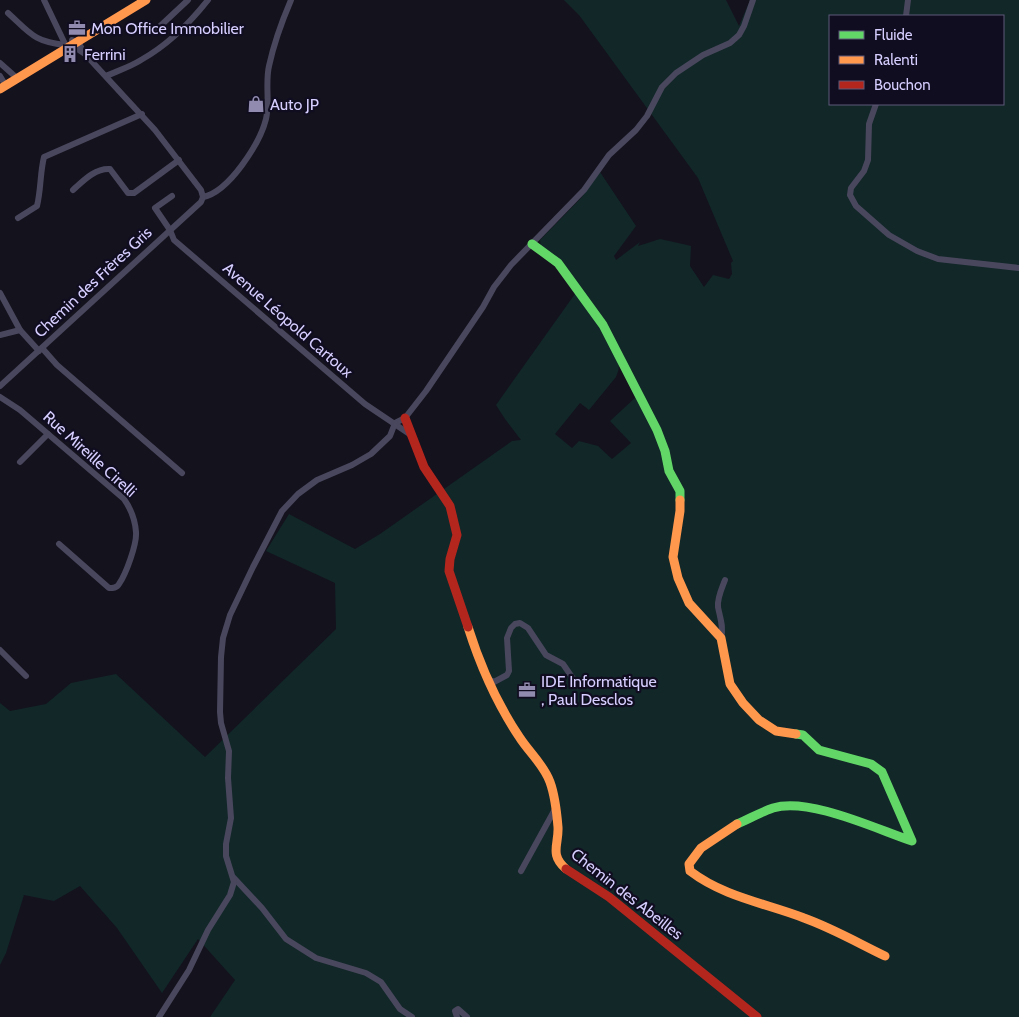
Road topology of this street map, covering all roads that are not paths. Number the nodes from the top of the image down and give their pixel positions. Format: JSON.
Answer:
{"nodes":[{"id":1,"x":44,"y":0,"type":"edge"},
{"id":2,"x":188,"y":0,"type":"edge"},
{"id":3,"x":208,"y":0,"type":"edge"},
{"id":4,"x":291,"y":0,"type":"edge"},
{"id":5,"x":753,"y":0,"type":"edge"},
{"id":6,"x":908,"y":0,"type":"edge"},
{"id":7,"x":140,"y":1,"type":"edge"},
{"id":8,"x":8,"y":13,"type":"dead end"},
{"id":9,"x":906,"y":15,"type":"edge"},
{"id":10,"x":157,"y":29,"type":"dead end"},
{"id":11,"x":71,"y":44,"type":"junction"},
{"id":12,"x":0,"y":63,"type":"edge"},
{"id":13,"x":106,"y":76,"type":"junction"},
{"id":14,"x":16,"y":77,"type":"junction"},
{"id":15,"x":2,"y":83,"type":"edge"},
{"id":16,"x":876,"y":105,"type":"edge"},
{"id":17,"x":142,"y":114,"type":"junction"},
{"id":18,"x":179,"y":160,"type":"junction"},
{"id":19,"x":73,"y":190,"type":"dead end"},
{"id":20,"x":172,"y":196,"type":"dead end"},
{"id":21,"x":203,"y":197,"type":"junction"},
{"id":22,"x":18,"y":218,"type":"dead end"},
{"id":23,"x":170,"y":230,"type":"junction"},
{"id":24,"x":532,"y":244,"type":"junction"},
{"id":25,"x":1019,"y":268,"type":"edge"},
{"id":26,"x":0,"y":293,"type":"edge"},
{"id":27,"x":20,"y":330,"type":"junction"},
{"id":28,"x":0,"y":336,"type":"edge"},
{"id":29,"x":40,"y":349,"type":"junction"},
{"id":30,"x":0,"y":386,"type":"edge"},
{"id":31,"x":0,"y":397,"type":"edge"},
{"id":32,"x":405,"y":418,"type":"junction"},
{"id":33,"x":395,"y":423,"type":"junction"},
{"id":34,"x":48,"y":434,"type":"junction"},
{"id":35,"x":411,"y":435,"type":"junction"},
{"id":36,"x":20,"y":462,"type":"dead end"},
{"id":37,"x":182,"y":473,"type":"dead end"},
{"id":38,"x":59,"y":544,"type":"dead end"},
{"id":39,"x":725,"y":580,"type":"dead end"},
{"id":40,"x":721,"y":638,"type":"junction"},
{"id":41,"x":0,"y":650,"type":"edge"},
{"id":42,"x":26,"y":676,"type":"dead end"},
{"id":43,"x":488,"y":679,"type":"junction"},
{"id":44,"x":574,"y":680,"type":"dead end"},
{"id":45,"x":554,"y":811,"type":"junction"},
{"id":46,"x":521,"y":871,"type":"dead end"},
{"id":47,"x":234,"y":878,"type":"junction"},
{"id":48,"x":885,"y":956,"type":"dead end"},
{"id":49,"x":159,"y":1017,"type":"edge"},
{"id":50,"x":412,"y":1017,"type":"edge"},
{"id":51,"x":457,"y":1017,"type":"edge"},
{"id":52,"x":467,"y":1017,"type":"edge"},
{"id":53,"x":757,"y":1017,"type":"edge"}],
"edges":[{"from":1,"to":11,"type":"street"},
{"from":2,"to":10,"type":"street"},
{"from":3,"to":13,"type":"street"},
{"from":4,"to":21,"type":"street","name":"Chemin des Frères Gris"},
{"from":5,"to":24,"type":"street"},
{"from":6,"to":9,"type":"street"},
{"from":7,"to":11,"type":"street"},
{"from":8,"to":11,"type":"street"},
{"from":11,"to":13,"type":"street"},
{"from":11,"to":14,"type":"street"},
{"from":12,"to":14,"type":"street"},
{"from":13,"to":17,"type":"street"},
{"from":14,"to":15,"type":"street"},
{"from":16,"to":25,"type":"street"},
{"from":17,"to":18,"type":"street"},
{"from":17,"to":22,"type":"street"},
{"from":18,"to":19,"type":"street"},
{"from":18,"to":21,"type":"street"},
{"from":20,"to":23,"type":"street","name":"Avenue Léopold Cartoux"},
{"from":21,"to":23,"type":"street","name":"Chemin des Frères Gris"},
{"from":23,"to":29,"type":"street","name":"Chemin des Frères Gris"},
{"from":23,"to":33,"type":"street","name":"Avenue Léopold Cartoux"},
{"from":24,"to":32,"type":"street"},
{"from":24,"to":40,"type":"street"},
{"from":26,"to":27,"type":"street"},
{"from":27,"to":28,"type":"street"},
{"from":27,"to":29,"type":"street"},
{"from":29,"to":30,"type":"street","name":"Chemin des Frères Gris"},
{"from":29,"to":37,"type":"street"},
{"from":31,"to":34,"type":"street","name":"Rue Mireille Cirelli"},
{"from":32,"to":33,"type":"street"},
{"from":32,"to":35,"type":"street","name":"Chemin des Abeilles"},
{"from":33,"to":35,"type":"street"},
{"from":33,"to":47,"type":"street"},
{"from":34,"to":36,"type":"street"},
{"from":34,"to":38,"type":"street","name":"Rue Mireille Cirelli"},
{"from":35,"to":43,"type":"street","name":"Chemin des Abeilles"},
{"from":39,"to":40,"type":"street"},
{"from":40,"to":48,"type":"street"},
{"from":41,"to":42,"type":"street"},
{"from":43,"to":44,"type":"street"},
{"from":43,"to":45,"type":"street","name":"Chemin des Abeilles"},
{"from":45,"to":46,"type":"street"},
{"from":45,"to":53,"type":"street","name":"Chemin des Abeilles"},
{"from":47,"to":49,"type":"street"},
{"from":47,"to":50,"type":"street"},
{"from":51,"to":52,"type":"street"}]}
